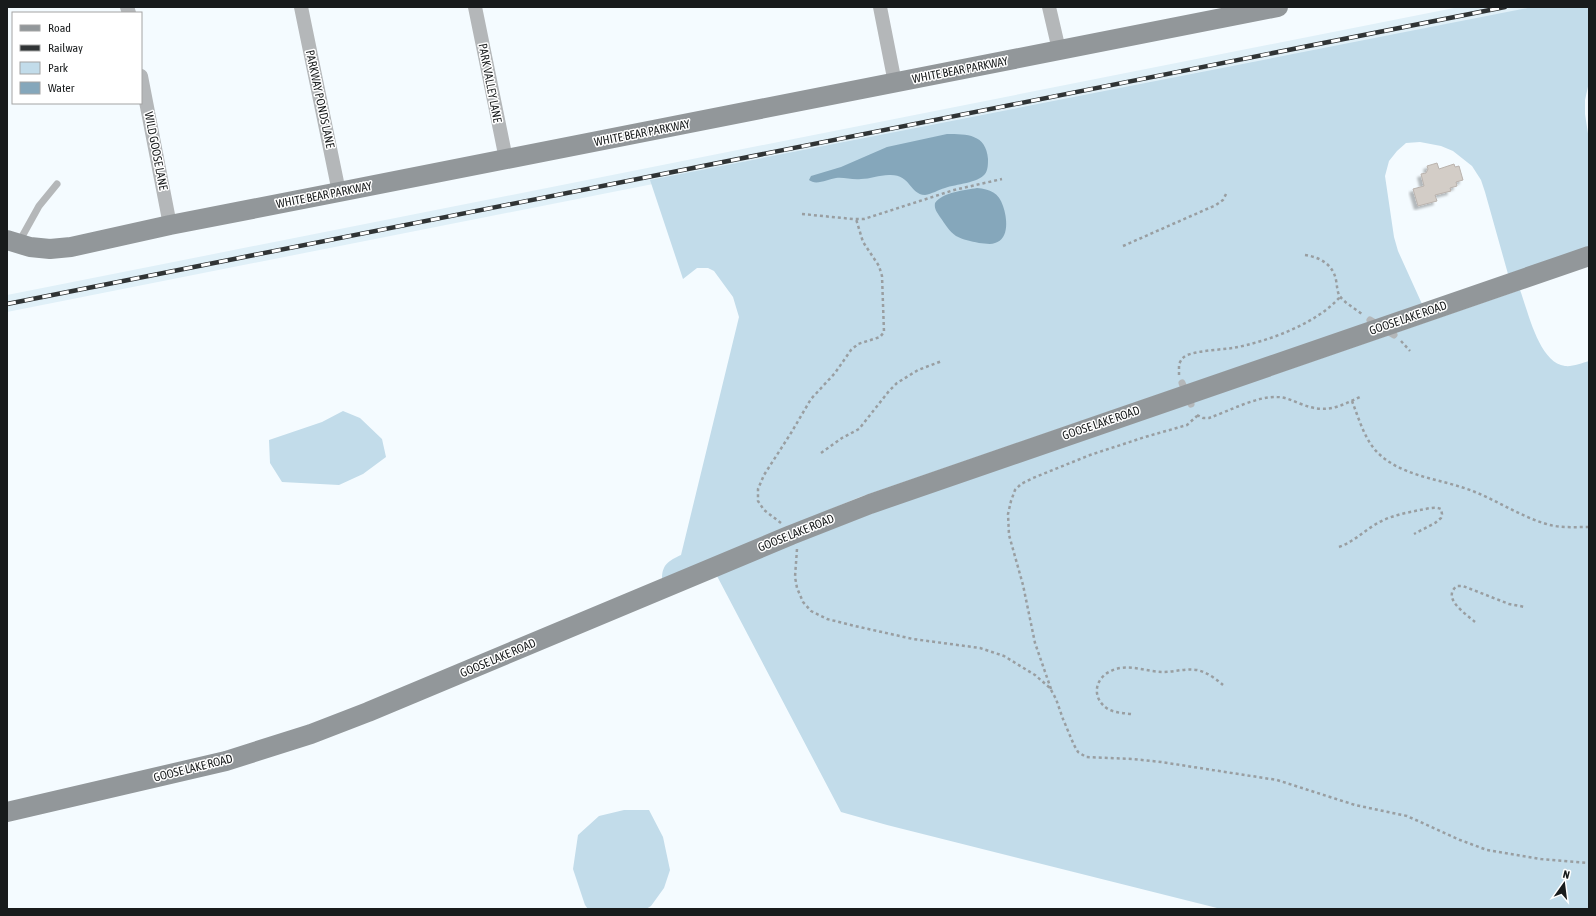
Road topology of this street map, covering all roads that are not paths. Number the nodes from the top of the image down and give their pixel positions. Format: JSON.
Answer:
{"nodes":[{"id":1,"x":301,"y":7,"type":"edge"},
{"id":2,"x":475,"y":7,"type":"edge"},
{"id":3,"x":880,"y":7,"type":"edge"},
{"id":4,"x":1049,"y":7,"type":"edge"},
{"id":5,"x":1278,"y":7,"type":"edge"},
{"id":6,"x":1058,"y":50,"type":"junction"},
{"id":7,"x":142,"y":81,"type":"edge"},
{"id":8,"x":896,"y":83,"type":"junction"},
{"id":9,"x":506,"y":159,"type":"junction"},
{"id":10,"x":57,"y":184,"type":"dead end"},
{"id":11,"x":339,"y":192,"type":"junction"},
{"id":12,"x":170,"y":225,"type":"junction"},
{"id":13,"x":12,"y":242,"type":"edge"},
{"id":14,"x":1589,"y":256,"type":"edge"},
{"id":15,"x":7,"y":812,"type":"edge"}],
"edges":[{"from":1,"to":11,"type":"street","name":"PARKWAY PONDS LANE"},
{"from":2,"to":9,"type":"street","name":"PARK VALLEY LANE"},
{"from":3,"to":8,"type":"street"},
{"from":4,"to":6,"type":"street"},
{"from":5,"to":6,"type":"street","name":"WHITE BEAR PARKWAY"},
{"from":6,"to":8,"type":"street","name":"WHITE BEAR PARKWAY"},
{"from":7,"to":12,"type":"street","name":"WILD GOOSE LANE"},
{"from":8,"to":9,"type":"street","name":"WHITE BEAR PARKWAY"},
{"from":9,"to":11,"type":"street","name":"WHITE BEAR PARKWAY"},
{"from":10,"to":13,"type":"lane"},
{"from":11,"to":12,"type":"street","name":"WHITE BEAR PARKWAY"},
{"from":12,"to":13,"type":"street","name":"WHITE BEAR PARKWAY"},
{"from":14,"to":15,"type":"street","name":"GOOSE LAKE ROAD"}]}
